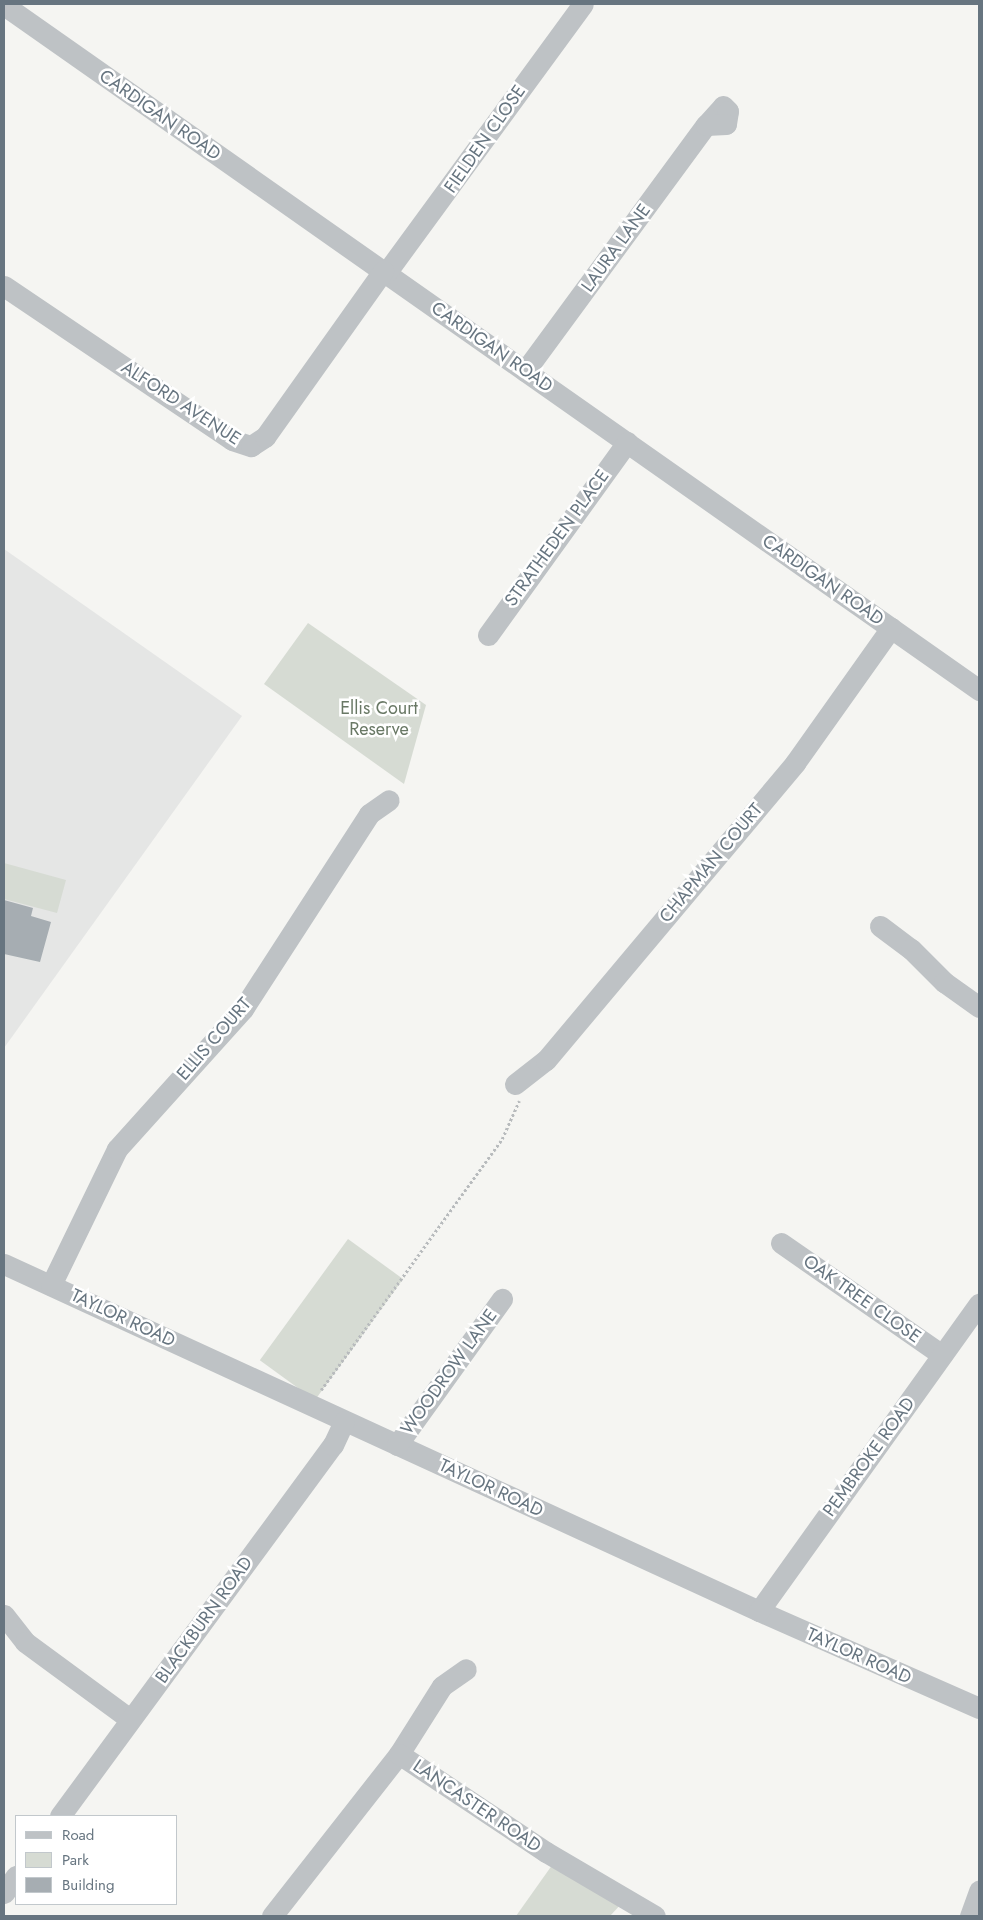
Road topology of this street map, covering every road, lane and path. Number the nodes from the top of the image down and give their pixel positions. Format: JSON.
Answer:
{"nodes":[{"id":1,"x":583,"y":4,"type":"edge"},
{"id":2,"x":5,"y":13,"type":"edge"},
{"id":3,"x":706,"y":125,"type":"dead end"},
{"id":4,"x":384,"y":272,"type":"junction"},
{"id":5,"x":4,"y":286,"type":"edge"},
{"id":6,"x":525,"y":370,"type":"junction"},
{"id":7,"x":627,"y":442,"type":"junction"},
{"id":8,"x":891,"y":628,"type":"junction"},
{"id":9,"x":488,"y":635,"type":"dead end"},
{"id":10,"x":979,"y":690,"type":"edge"},
{"id":11,"x":388,"y":800,"type":"dead end"},
{"id":12,"x":880,"y":926,"type":"dead end"},
{"id":13,"x":979,"y":1007,"type":"edge"},
{"id":14,"x":515,"y":1084,"type":"joint"},
{"id":15,"x":782,"y":1242,"type":"dead end"},
{"id":16,"x":4,"y":1264,"type":"edge"},
{"id":17,"x":51,"y":1285,"type":"junction"},
{"id":18,"x":502,"y":1299,"type":"dead end"},
{"id":19,"x":979,"y":1304,"type":"edge"},
{"id":20,"x":942,"y":1355,"type":"junction"},
{"id":21,"x":319,"y":1393,"type":"dead end"},
{"id":22,"x":344,"y":1421,"type":"junction"},
{"id":23,"x":396,"y":1444,"type":"junction"},
{"id":24,"x":759,"y":1611,"type":"junction"},
{"id":25,"x":4,"y":1615,"type":"edge"},
{"id":26,"x":466,"y":1669,"type":"dead end"},
{"id":27,"x":979,"y":1708,"type":"edge"},
{"id":28,"x":130,"y":1719,"type":"junction"},
{"id":29,"x":399,"y":1754,"type":"junction"},
{"id":30,"x":61,"y":1815,"type":"edge"},
{"id":31,"x":15,"y":1877,"type":"edge"},
{"id":32,"x":979,"y":1891,"type":"edge"},
{"id":33,"x":4,"y":1893,"type":"edge"},
{"id":34,"x":272,"y":1916,"type":"edge"},
{"id":35,"x":654,"y":1916,"type":"edge"},
{"id":36,"x":970,"y":1916,"type":"edge"}],
"edges":[{"from":1,"to":4,"type":"street","name":"FIELDEN CLOSE"},
{"from":2,"to":4,"type":"street","name":"CARDIGAN ROAD"},
{"from":3,"to":6,"type":"street","name":"LAURA LANE"},
{"from":4,"to":5,"type":"street","name":"ALFORD AVENUE"},
{"from":4,"to":6,"type":"street","name":"CARDIGAN ROAD"},
{"from":6,"to":7,"type":"street","name":"CARDIGAN ROAD"},
{"from":7,"to":8,"type":"street","name":"CARDIGAN ROAD"},
{"from":7,"to":9,"type":"street","name":"STRATHEDEN PLACE"},
{"from":8,"to":10,"type":"street","name":"CARDIGAN ROAD"},
{"from":8,"to":14,"type":"street","name":"CHAPMAN COURT"},
{"from":11,"to":17,"type":"street","name":"ELLIS COURT"},
{"from":12,"to":13,"type":"street"},
{"from":14,"to":21,"type":"path"},
{"from":15,"to":20,"type":"street","name":"OAK TREE CLOSE"},
{"from":16,"to":17,"type":"street","name":"TAYLOR ROAD"},
{"from":17,"to":22,"type":"street","name":"TAYLOR ROAD"},
{"from":18,"to":23,"type":"street","name":"WOODROW LANE"},
{"from":19,"to":20,"type":"street","name":"PEMBROKE ROAD"},
{"from":20,"to":24,"type":"street","name":"PEMBROKE ROAD"},
{"from":22,"to":23,"type":"street","name":"TAYLOR ROAD"},
{"from":22,"to":28,"type":"street","name":"BLACKBURN ROAD"},
{"from":23,"to":24,"type":"street","name":"TAYLOR ROAD"},
{"from":24,"to":27,"type":"street","name":"TAYLOR ROAD"},
{"from":25,"to":28,"type":"street"},
{"from":26,"to":29,"type":"street"},
{"from":28,"to":30,"type":"street","name":"BLACKBURN ROAD"},
{"from":29,"to":34,"type":"street","name":"LANCASTER ROAD"},
{"from":29,"to":35,"type":"street","name":"LANCASTER ROAD"},
{"from":31,"to":33,"type":"street"},
{"from":32,"to":36,"type":"street"}]}
